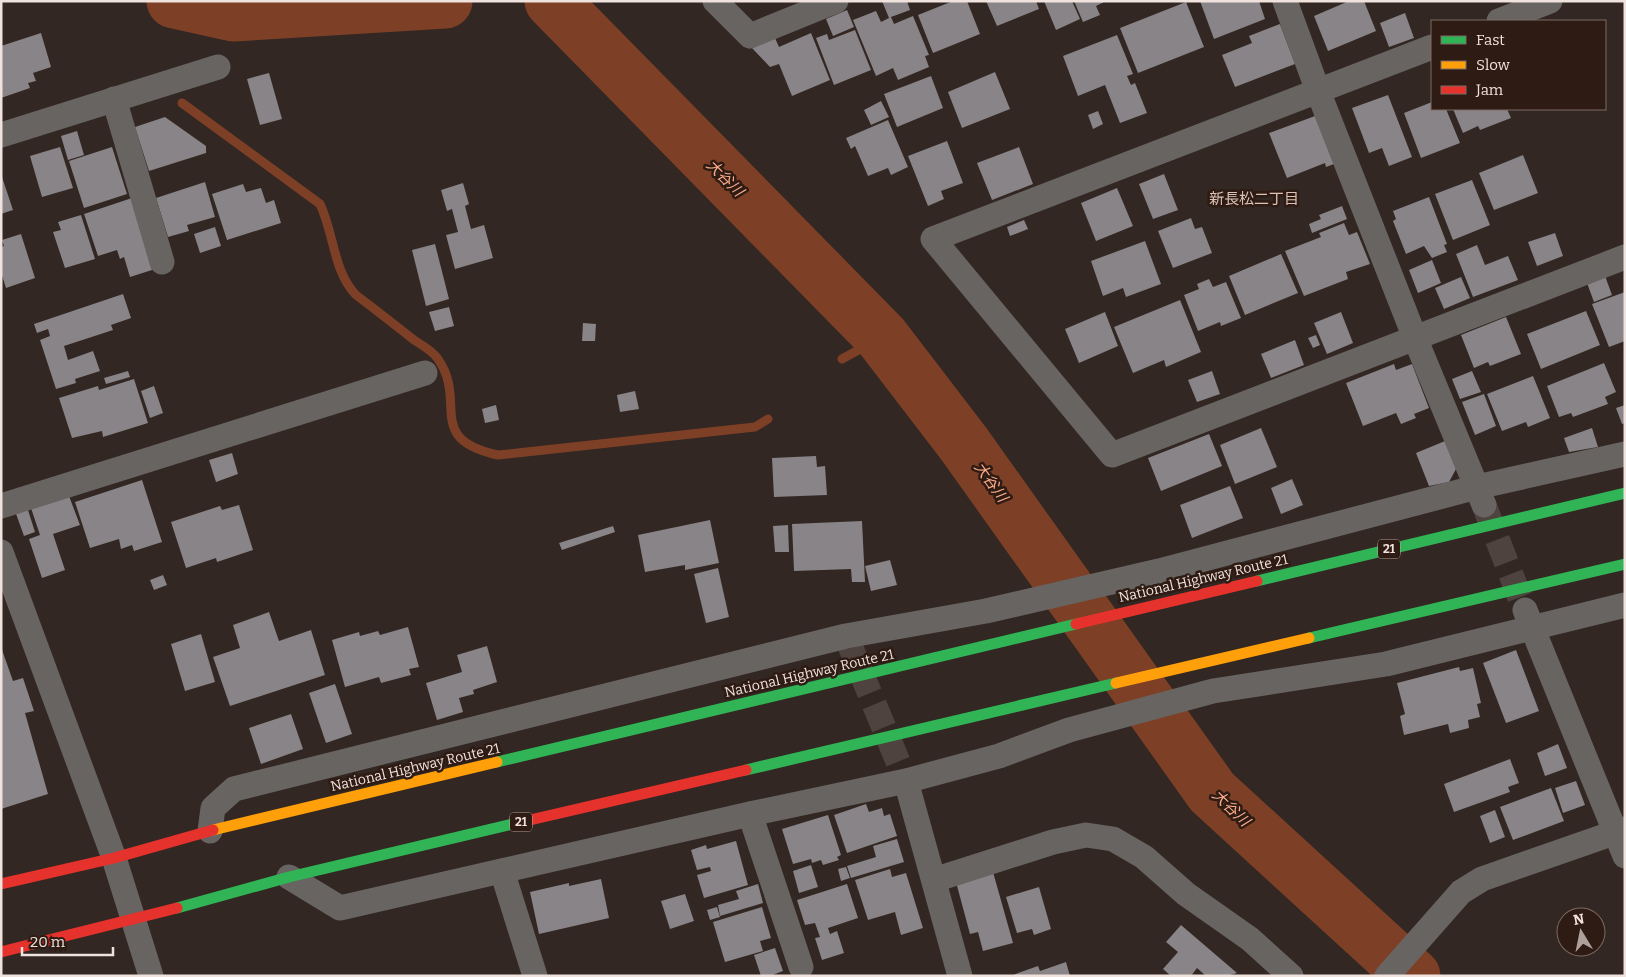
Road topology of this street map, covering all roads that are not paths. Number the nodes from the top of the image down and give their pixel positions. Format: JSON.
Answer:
{"nodes":[{"id":1,"x":715,"y":1,"type":"edge"},
{"id":2,"x":836,"y":1,"type":"edge"},
{"id":3,"x":1285,"y":1,"type":"edge"},
{"id":4,"x":1550,"y":1,"type":"edge"},
{"id":5,"x":1501,"y":20,"type":"edge"},
{"id":6,"x":1431,"y":47,"type":"edge"},
{"id":7,"x":218,"y":67,"type":"dead end"},
{"id":8,"x":1318,"y":91,"type":"junction"},
{"id":9,"x":114,"y":99,"type":"junction"},
{"id":10,"x":1,"y":135,"type":"edge"},
{"id":11,"x":1625,"y":257,"type":"edge"},
{"id":12,"x":162,"y":262,"type":"dead end"},
{"id":13,"x":1415,"y":338,"type":"junction"},
{"id":14,"x":425,"y":373,"type":"dead end"},
{"id":15,"x":1625,"y":454,"type":"edge"},
{"id":16,"x":1625,"y":493,"type":"edge"},
{"id":17,"x":1481,"y":496,"type":"junction"},
{"id":18,"x":1,"y":506,"type":"edge"},
{"id":19,"x":1,"y":552,"type":"edge"},
{"id":20,"x":1625,"y":564,"type":"edge"},
{"id":21,"x":1625,"y":605,"type":"edge"},
{"id":22,"x":1528,"y":619,"type":"junction"},
{"id":23,"x":906,"y":782,"type":"junction"},
{"id":24,"x":750,"y":814,"type":"junction"},
{"id":25,"x":1620,"y":830,"type":"edge"},
{"id":26,"x":210,"y":831,"type":"junction"},
{"id":27,"x":1625,"y":856,"type":"edge"},
{"id":28,"x":114,"y":858,"type":"junction"},
{"id":29,"x":502,"y":871,"type":"junction"},
{"id":30,"x":289,"y":877,"type":"junction"},
{"id":31,"x":934,"y":880,"type":"junction"},
{"id":32,"x":1,"y":884,"type":"edge"},
{"id":33,"x":135,"y":920,"type":"junction"},
{"id":34,"x":1,"y":952,"type":"edge"},
{"id":35,"x":801,"y":966,"type":"dead end"},
{"id":36,"x":151,"y":976,"type":"edge"},
{"id":37,"x":535,"y":976,"type":"edge"},
{"id":38,"x":960,"y":976,"type":"edge"},
{"id":39,"x":1291,"y":976,"type":"edge"},
{"id":40,"x":1387,"y":976,"type":"edge"}],
"edges":[{"from":1,"to":2,"type":"street"},
{"from":3,"to":8,"type":"street"},
{"from":4,"to":5,"type":"street"},
{"from":6,"to":8,"type":"street"},
{"from":7,"to":9,"type":"street"},
{"from":8,"to":13,"type":"street"},
{"from":8,"to":13,"type":"street"},
{"from":9,"to":10,"type":"street"},
{"from":9,"to":12,"type":"street"},
{"from":11,"to":13,"type":"street"},
{"from":13,"to":17,"type":"street"},
{"from":14,"to":18,"type":"street"},
{"from":15,"to":17,"type":"street"},
{"from":16,"to":26,"type":"highway","name":"National Highway Route 21","number":"21"},
{"from":17,"to":26,"type":"street"},
{"from":19,"to":28,"type":"street"},
{"from":20,"to":30,"type":"highway","number":"21"},
{"from":21,"to":22,"type":"street"},
{"from":22,"to":23,"type":"street"},
{"from":22,"to":25,"type":"street"},
{"from":23,"to":24,"type":"street"},
{"from":23,"to":31,"type":"street"},
{"from":24,"to":29,"type":"street"},
{"from":24,"to":35,"type":"street"},
{"from":25,"to":27,"type":"street"},
{"from":25,"to":40,"type":"street"},
{"from":26,"to":28,"type":"highway","name":"National Highway Route 21","number":"21"},
{"from":28,"to":32,"type":"highway","name":"National Highway Route 21","number":"21"},
{"from":28,"to":33,"type":"street"},
{"from":29,"to":30,"type":"street"},
{"from":29,"to":37,"type":"street"},
{"from":30,"to":33,"type":"highway","number":"21"},
{"from":31,"to":38,"type":"street"},
{"from":31,"to":39,"type":"street"},
{"from":33,"to":34,"type":"highway","number":"21"},
{"from":33,"to":36,"type":"street"}]}
